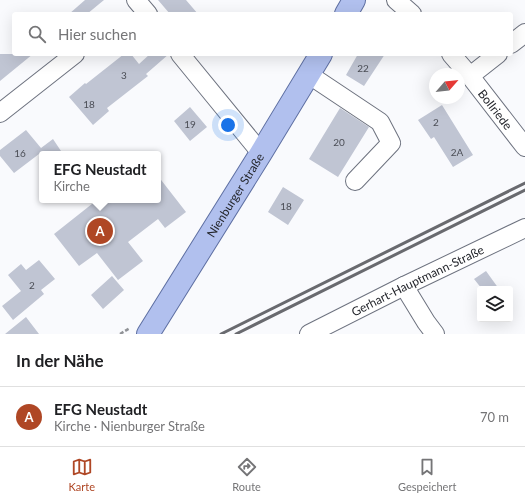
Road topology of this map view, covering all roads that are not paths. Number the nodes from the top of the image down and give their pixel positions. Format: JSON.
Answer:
{"nodes":[{"id":1,"x":354,"y":0,"type":"edge"},
{"id":2,"x":396,"y":0,"type":"edge"},
{"id":3,"x":347,"y":12,"type":"edge"},
{"id":4,"x":410,"y":12,"type":"edge"},
{"id":5,"x":525,"y":33,"type":"edge"},
{"id":6,"x":513,"y":42,"type":"edge"},
{"id":7,"x":72,"y":56,"type":"edge"},
{"id":8,"x":182,"y":56,"type":"edge"},
{"id":9,"x":320,"y":56,"type":"edge"},
{"id":10,"x":453,"y":56,"type":"edge"},
{"id":11,"x":495,"y":56,"type":"edge"},
{"id":12,"x":308,"y":74,"type":"junction"},
{"id":13,"x":470,"y":76,"type":"junction"},
{"id":14,"x":0,"y":113,"type":"edge"},
{"id":15,"x":525,"y":147,"type":"edge"},
{"id":16,"x":261,"y":153,"type":"junction"},
{"id":17,"x":355,"y":181,"type":"dead end"},
{"id":18,"x":525,"y":228,"type":"edge"},
{"id":19,"x":404,"y":286,"type":"junction"},
{"id":20,"x":148,"y":334,"type":"edge"},
{"id":21,"x":310,"y":334,"type":"edge"},
{"id":22,"x":435,"y":334,"type":"edge"}],
"edges":[{"from":1,"to":3,"type":"main road"},
{"from":2,"to":4,"type":"street"},
{"from":5,"to":6,"type":"street"},
{"from":7,"to":14,"type":"street"},
{"from":8,"to":16,"type":"street"},
{"from":9,"to":12,"type":"main road","name":"Nienburger Straße"},
{"from":10,"to":13,"type":"street","name":"Bollriede"},
{"from":11,"to":13,"type":"street"},
{"from":12,"to":16,"type":"main road","name":"Nienburger Straße"},
{"from":12,"to":17,"type":"street"},
{"from":13,"to":15,"type":"street","name":"Bollriede"},
{"from":16,"to":20,"type":"main road","name":"Nienburger Straße"},
{"from":18,"to":19,"type":"street","name":"Gerhart-Hauptmann-Straße"},
{"from":19,"to":21,"type":"street","name":"Gerhart-Hauptmann-Straße"},
{"from":19,"to":22,"type":"street"}]}
